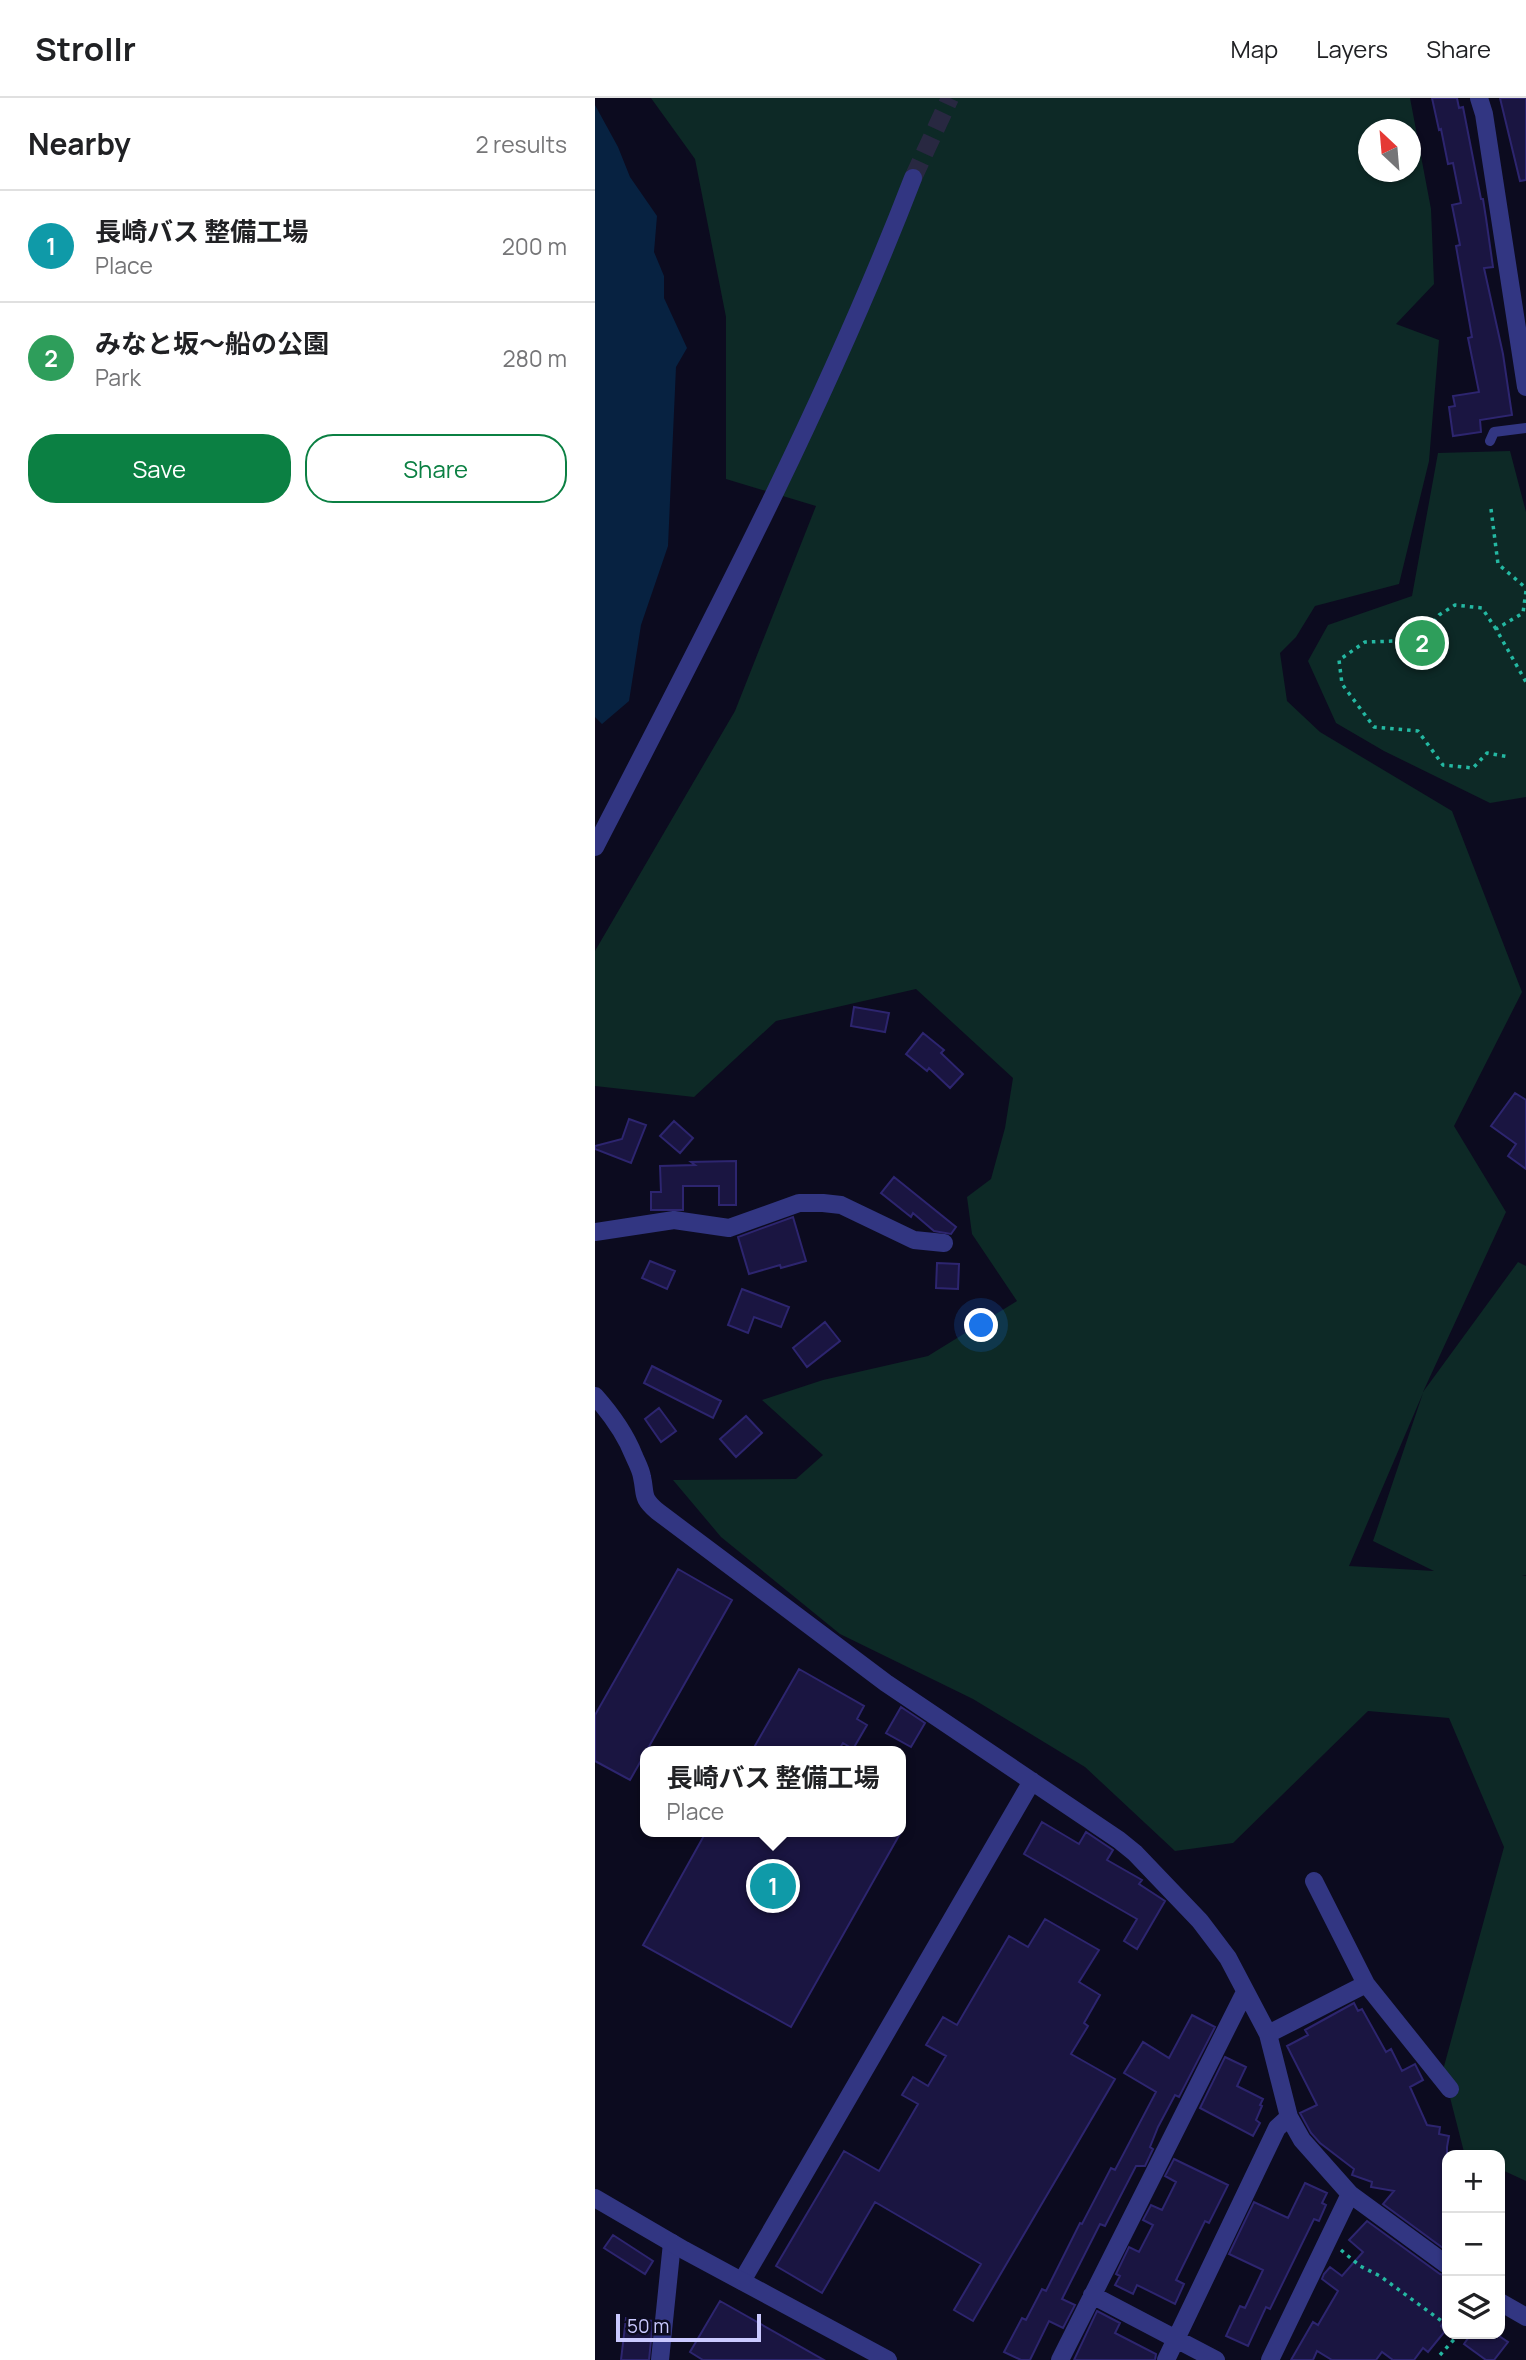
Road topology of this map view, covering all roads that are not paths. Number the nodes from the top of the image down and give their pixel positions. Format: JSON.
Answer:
{"nodes":[{"id":1,"x":1479,"y":98,"type":"edge"},
{"id":2,"x":913,"y":178,"type":"tunnel mouth"},
{"id":3,"x":1526,"y":387,"type":"edge"},
{"id":4,"x":1526,"y":428,"type":"edge"},
{"id":5,"x":1490,"y":441,"type":"dead end"},
{"id":6,"x":595,"y":847,"type":"edge"},
{"id":7,"x":595,"y":1232,"type":"edge"},
{"id":8,"x":944,"y":1243,"type":"dead end"},
{"id":9,"x":595,"y":1396,"type":"edge"},
{"id":10,"x":1032,"y":1781,"type":"junction"},
{"id":11,"x":1314,"y":1881,"type":"dead end"},
{"id":12,"x":1367,"y":1984,"type":"junction"},
{"id":13,"x":1245,"y":1992,"type":"junction"},
{"id":14,"x":1268,"y":2034,"type":"junction"},
{"id":15,"x":1450,"y":2089,"type":"dead end"},
{"id":16,"x":1289,"y":2117,"type":"junction"},
{"id":17,"x":1350,"y":2194,"type":"junction"},
{"id":18,"x":595,"y":2197,"type":"edge"},
{"id":19,"x":672,"y":2243,"type":"junction"},
{"id":20,"x":1442,"y":2261,"type":"edge"},
{"id":21,"x":742,"y":2281,"type":"junction"},
{"id":22,"x":1092,"y":2295,"type":"junction"},
{"id":23,"x":1505,"y":2305,"type":"edge"},
{"id":24,"x":1526,"y":2317,"type":"edge"},
{"id":25,"x":1176,"y":2338,"type":"junction"},
{"id":26,"x":660,"y":2360,"type":"edge"},
{"id":27,"x":888,"y":2360,"type":"edge"},
{"id":28,"x":1060,"y":2360,"type":"edge"},
{"id":29,"x":1166,"y":2360,"type":"edge"},
{"id":30,"x":1216,"y":2360,"type":"edge"},
{"id":31,"x":1271,"y":2360,"type":"edge"}],
"edges":[{"from":1,"to":3,"type":"street"},
{"from":2,"to":6,"type":"street"},
{"from":4,"to":5,"type":"lane"},
{"from":7,"to":8,"type":"street"},
{"from":9,"to":10,"type":"street"},
{"from":10,"to":13,"type":"street"},
{"from":10,"to":21,"type":"street"},
{"from":11,"to":12,"type":"street"},
{"from":12,"to":14,"type":"street"},
{"from":12,"to":15,"type":"street"},
{"from":13,"to":14,"type":"street"},
{"from":13,"to":22,"type":"street"},
{"from":14,"to":16,"type":"street"},
{"from":16,"to":17,"type":"street"},
{"from":16,"to":25,"type":"street"},
{"from":17,"to":20,"type":"street"},
{"from":17,"to":31,"type":"street"},
{"from":18,"to":19,"type":"street"},
{"from":19,"to":21,"type":"street"},
{"from":19,"to":26,"type":"street"},
{"from":21,"to":27,"type":"street"},
{"from":22,"to":25,"type":"street"},
{"from":22,"to":28,"type":"street"},
{"from":23,"to":24,"type":"street"},
{"from":25,"to":29,"type":"street"},
{"from":25,"to":30,"type":"street"}]}
